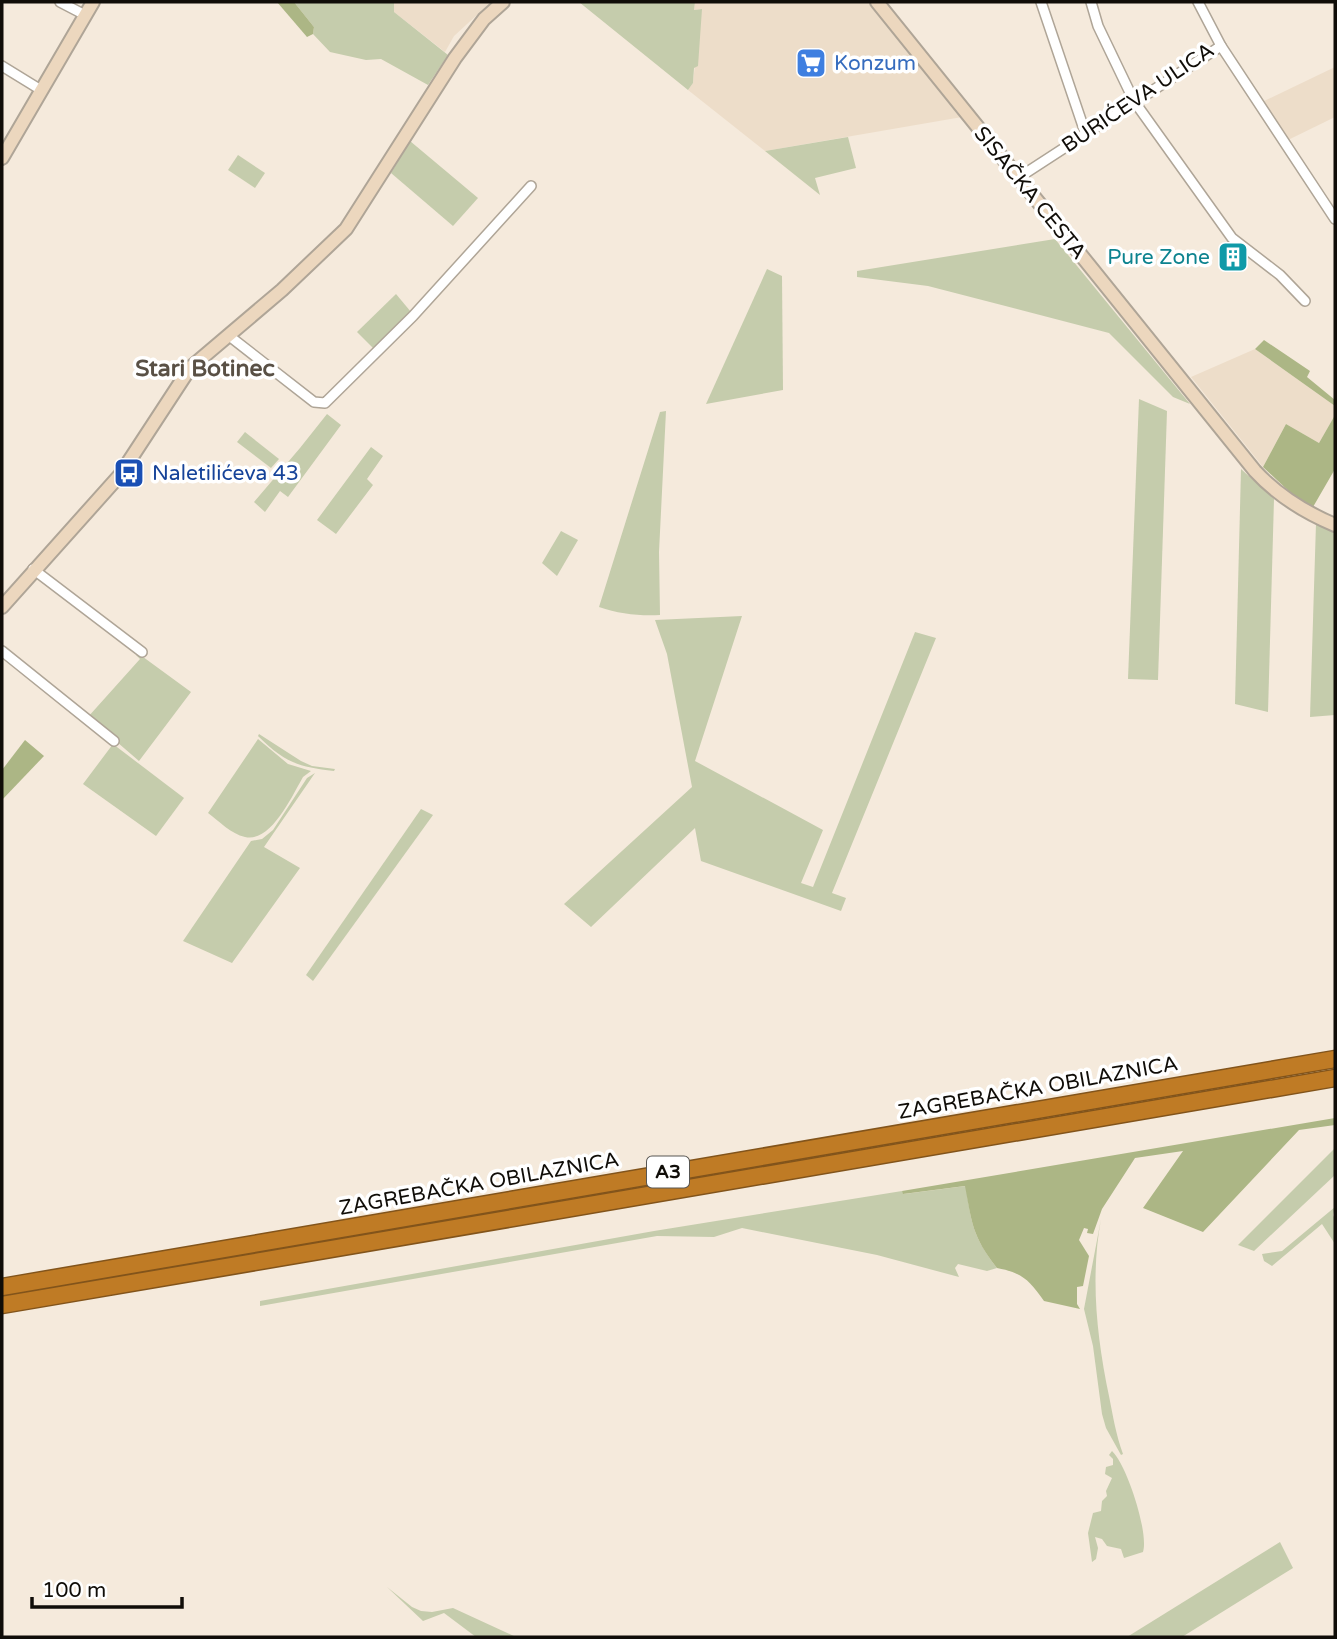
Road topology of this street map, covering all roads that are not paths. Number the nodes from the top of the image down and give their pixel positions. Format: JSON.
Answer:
{"nodes":[{"id":1,"x":60,"y":2,"type":"edge"},
{"id":2,"x":93,"y":2,"type":"edge"},
{"id":3,"x":503,"y":2,"type":"edge"},
{"id":4,"x":877,"y":2,"type":"edge"},
{"id":5,"x":1041,"y":2,"type":"edge"},
{"id":6,"x":1091,"y":2,"type":"edge"},
{"id":7,"x":1198,"y":2,"type":"edge"},
{"id":8,"x":85,"y":15,"type":"junction"},
{"id":9,"x":1221,"y":46,"type":"junction"},
{"id":10,"x":2,"y":66,"type":"edge"},
{"id":11,"x":41,"y":90,"type":"junction"},
{"id":12,"x":1134,"y":101,"type":"junction"},
{"id":13,"x":1086,"y":135,"type":"junction"},
{"id":14,"x":2,"y":158,"type":"edge"},
{"id":15,"x":1018,"y":178,"type":"junction"},
{"id":16,"x":531,"y":186,"type":"dead end"},
{"id":17,"x":1335,"y":219,"type":"edge"},
{"id":18,"x":1305,"y":301,"type":"dead end"},
{"id":19,"x":228,"y":335,"type":"junction"},
{"id":20,"x":1335,"y":525,"type":"edge"},
{"id":21,"x":33,"y":569,"type":"junction"},
{"id":22,"x":2,"y":607,"type":"edge"},
{"id":23,"x":2,"y":651,"type":"edge"},
{"id":24,"x":142,"y":652,"type":"dead end"},
{"id":25,"x":114,"y":741,"type":"dead end"},
{"id":26,"x":1335,"y":1059,"type":"edge"},
{"id":27,"x":1335,"y":1078,"type":"edge"},
{"id":28,"x":2,"y":1287,"type":"edge"},
{"id":29,"x":2,"y":1305,"type":"edge"}],
"edges":[{"from":1,"to":8,"type":"street"},
{"from":2,"to":8,"type":"street"},
{"from":3,"to":19,"type":"street"},
{"from":4,"to":15,"type":"street","name":"SISAČKA CESTA"},
{"from":5,"to":13,"type":"street"},
{"from":6,"to":12,"type":"street"},
{"from":7,"to":9,"type":"street","name":"BURIĆEVA ULICA"},
{"from":8,"to":11,"type":"street"},
{"from":9,"to":12,"type":"street","name":"BURIĆEVA ULICA"},
{"from":9,"to":17,"type":"street"},
{"from":10,"to":11,"type":"street"},
{"from":11,"to":14,"type":"street"},
{"from":12,"to":13,"type":"street","name":"BURIĆEVA ULICA"},
{"from":12,"to":18,"type":"street"},
{"from":13,"to":15,"type":"street","name":"BURIĆEVA ULICA"},
{"from":15,"to":20,"type":"street","name":"SISAČKA CESTA"},
{"from":16,"to":19,"type":"street"},
{"from":19,"to":21,"type":"street"},
{"from":21,"to":22,"type":"street"},
{"from":21,"to":24,"type":"street"},
{"from":23,"to":25,"type":"street"},
{"from":26,"to":28,"type":"highway","name":"ZAGREBAČKA OBILAZNICA","number":"A3"},
{"from":27,"to":29,"type":"highway","name":"ZAGREBAČKA OBILAZNICA","number":"A3"}]}
